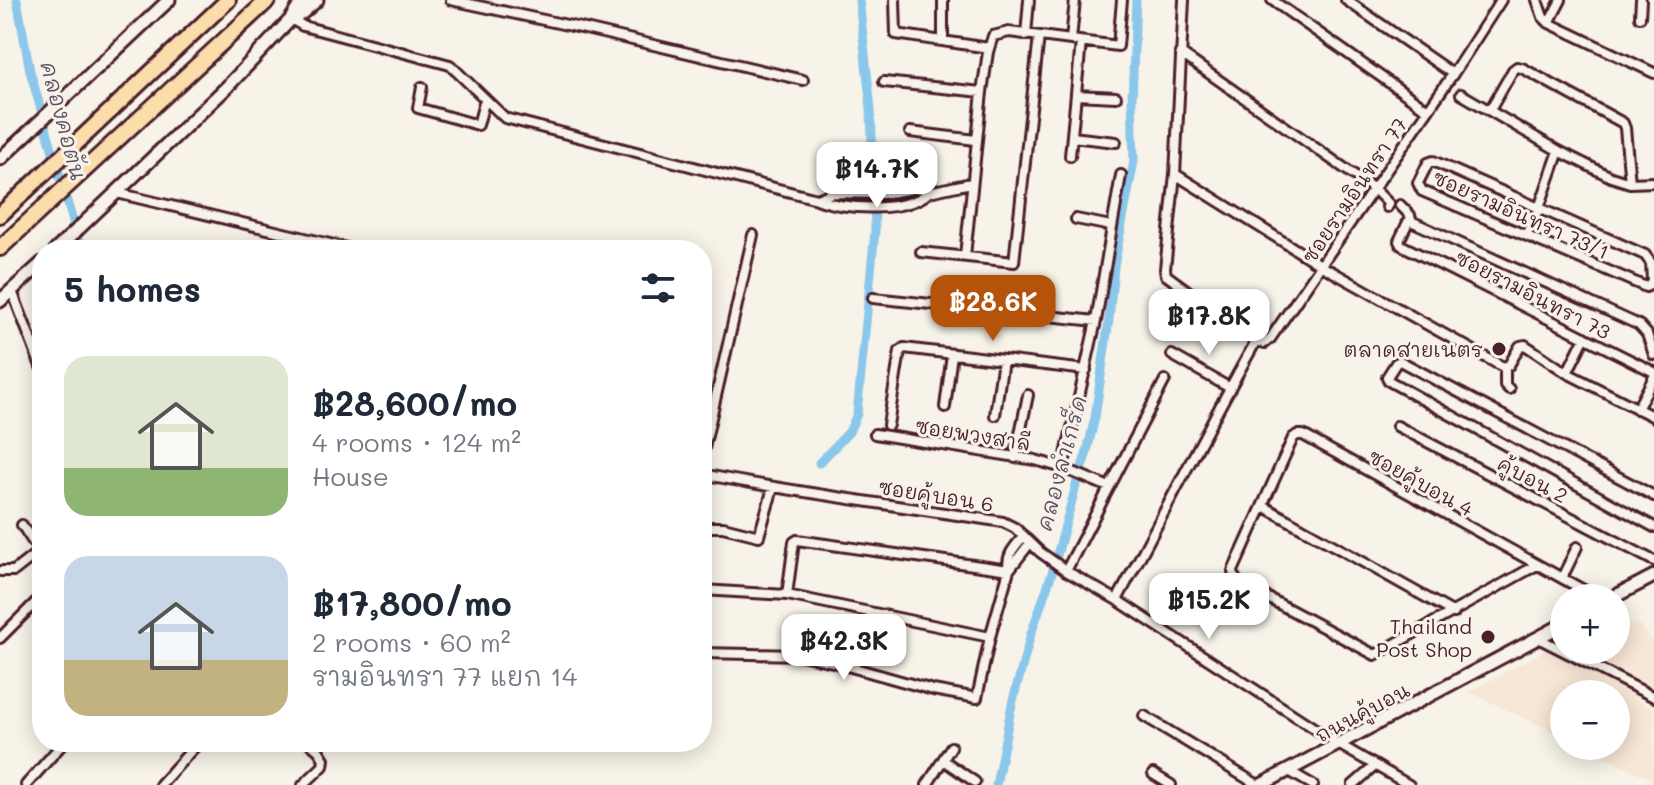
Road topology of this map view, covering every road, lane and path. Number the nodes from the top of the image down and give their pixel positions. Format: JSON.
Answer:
{"nodes":[{"id":1,"x":169,"y":0,"type":"edge"},
{"id":2,"x":228,"y":0,"type":"edge"},
{"id":3,"x":268,"y":0,"type":"edge"},
{"id":4,"x":303,"y":0,"type":"edge"},
{"id":5,"x":317,"y":0,"type":"edge"},
{"id":6,"x":451,"y":0,"type":"edge"},
{"id":7,"x":895,"y":0,"type":"edge"},
{"id":8,"x":943,"y":0,"type":"edge"},
{"id":9,"x":1029,"y":0,"type":"edge"},
{"id":10,"x":1075,"y":0,"type":"edge"},
{"id":11,"x":1122,"y":0,"type":"edge"},
{"id":12,"x":1184,"y":0,"type":"edge"},
{"id":13,"x":1272,"y":0,"type":"edge"},
{"id":14,"x":1346,"y":0,"type":"edge"},
{"id":15,"x":1501,"y":0,"type":"edge"},
{"id":16,"x":1537,"y":0,"type":"edge"},
{"id":17,"x":1561,"y":0,"type":"edge"},
{"id":18,"x":1641,"y":0,"type":"edge"},
{"id":19,"x":1640,"y":17,"type":"dead end"},
{"id":20,"x":291,"y":19,"type":"junction"},
{"id":21,"x":1549,"y":23,"type":"junction"},
{"id":22,"x":1026,"y":35,"type":"junction"},
{"id":23,"x":1039,"y":36,"type":"junction"},
{"id":24,"x":1071,"y":40,"type":"junction"},
{"id":25,"x":943,"y":41,"type":"junction"},
{"id":26,"x":1081,"y":42,"type":"junction"},
{"id":27,"x":989,"y":48,"type":"junction"},
{"id":28,"x":1180,"y":53,"type":"junction"},
{"id":29,"x":1654,"y":73,"type":"edge"},
{"id":30,"x":1453,"y":74,"type":"junction"},
{"id":31,"x":803,"y":80,"type":"dead end"},
{"id":32,"x":884,"y":82,"type":"dead end"},
{"id":33,"x":422,"y":87,"type":"dead end"},
{"id":34,"x":982,"y":92,"type":"junction"},
{"id":35,"x":1461,"y":94,"type":"dead end"},
{"id":36,"x":1076,"y":95,"type":"junction"},
{"id":37,"x":1116,"y":97,"type":"dead end"},
{"id":38,"x":485,"y":99,"type":"junction"},
{"id":39,"x":1428,"y":110,"type":"junction"},
{"id":40,"x":1490,"y":110,"type":"junction"},
{"id":41,"x":910,"y":132,"type":"dead end"},
{"id":42,"x":1072,"y":137,"type":"junction"},
{"id":43,"x":976,"y":140,"type":"junction"},
{"id":44,"x":1116,"y":142,"type":"dead end"},
{"id":45,"x":1559,"y":151,"type":"junction"},
{"id":46,"x":1,"y":155,"type":"edge"},
{"id":47,"x":1070,"y":156,"type":"dead end"},
{"id":48,"x":1175,"y":174,"type":"junction"},
{"id":49,"x":1121,"y":175,"type":"dead end"},
{"id":50,"x":1654,"y":182,"type":"edge"},
{"id":51,"x":971,"y":183,"type":"junction"},
{"id":52,"x":1630,"y":183,"type":"junction"},
{"id":53,"x":1374,"y":189,"type":"junction"},
{"id":54,"x":929,"y":192,"type":"junction"},
{"id":55,"x":117,"y":193,"type":"junction"},
{"id":56,"x":817,"y":199,"type":"junction"},
{"id":57,"x":1400,"y":205,"type":"dead end"},
{"id":58,"x":1387,"y":207,"type":"dead end"},
{"id":59,"x":1539,"y":208,"type":"junction"},
{"id":60,"x":0,"y":215,"type":"edge"},
{"id":61,"x":1076,"y":219,"type":"dead end"},
{"id":62,"x":1411,"y":221,"type":"junction"},
{"id":63,"x":1111,"y":226,"type":"junction"},
{"id":64,"x":753,"y":235,"type":"dead end"},
{"id":65,"x":1526,"y":235,"type":"junction"},
{"id":66,"x":67,"y":240,"type":"edge"},
{"id":67,"x":313,"y":240,"type":"edge"},
{"id":68,"x":0,"y":248,"type":"edge"},
{"id":69,"x":921,"y":252,"type":"dead end"},
{"id":70,"x":965,"y":256,"type":"junction"},
{"id":71,"x":1322,"y":266,"type":"junction"},
{"id":72,"x":32,"y":272,"type":"edge"},
{"id":73,"x":1653,"y":280,"type":"edge"},
{"id":74,"x":12,"y":291,"type":"junction"},
{"id":75,"x":873,"y":298,"type":"dead end"},
{"id":76,"x":0,"y":301,"type":"edge"},
{"id":77,"x":1096,"y":321,"type":"junction"},
{"id":78,"x":1585,"y":337,"type":"junction"},
{"id":79,"x":1256,"y":341,"type":"junction"},
{"id":80,"x":32,"y":343,"type":"edge"},
{"id":81,"x":952,"y":354,"type":"junction"},
{"id":82,"x":1172,"y":355,"type":"dead end"},
{"id":83,"x":1654,"y":355,"type":"edge"},
{"id":84,"x":1003,"y":360,"type":"junction"},
{"id":85,"x":1505,"y":367,"type":"junction"},
{"id":86,"x":1086,"y":370,"type":"junction"},
{"id":87,"x":1567,"y":373,"type":"junction"},
{"id":88,"x":1654,"y":374,"type":"edge"},
{"id":89,"x":1165,"y":380,"type":"dead end"},
{"id":90,"x":1230,"y":388,"type":"junction"},
{"id":91,"x":1509,"y":389,"type":"dead end"},
{"id":92,"x":1028,"y":395,"type":"dead end"},
{"id":93,"x":945,"y":407,"type":"dead end"},
{"id":94,"x":1637,"y":409,"type":"junction"},
{"id":95,"x":712,"y":413,"type":"edge"},
{"id":96,"x":995,"y":415,"type":"dead end"},
{"id":97,"x":1654,"y":417,"type":"edge"},
{"id":98,"x":888,"y":425,"type":"dead end"},
{"id":99,"x":1397,"y":426,"type":"dead end"},
{"id":100,"x":875,"y":434,"type":"dead end"},
{"id":101,"x":1015,"y":458,"type":"junction"},
{"id":102,"x":1065,"y":469,"type":"junction"},
{"id":103,"x":712,"y":476,"type":"edge"},
{"id":104,"x":1109,"y":487,"type":"junction"},
{"id":105,"x":773,"y":488,"type":"junction"},
{"id":106,"x":1654,"y":496,"type":"edge"},
{"id":107,"x":1263,"y":506,"type":"junction"},
{"id":108,"x":22,"y":525,"type":"dead end"},
{"id":109,"x":712,"y":527,"type":"edge"},
{"id":110,"x":1654,"y":527,"type":"edge"},
{"id":111,"x":32,"y":538,"type":"edge"},
{"id":112,"x":1027,"y":540,"type":"junction"},
{"id":113,"x":1577,"y":547,"type":"dead end"},
{"id":114,"x":32,"y":557,"type":"edge"},
{"id":115,"x":1654,"y":561,"type":"edge"},
{"id":116,"x":1537,"y":565,"type":"junction"},
{"id":117,"x":1062,"y":568,"type":"junction"},
{"id":118,"x":1009,"y":570,"type":"junction"},
{"id":119,"x":0,"y":571,"type":"edge"},
{"id":120,"x":1654,"y":576,"type":"edge"},
{"id":121,"x":1562,"y":578,"type":"junction"},
{"id":122,"x":1573,"y":584,"type":"edge"},
{"id":123,"x":1630,"y":589,"type":"edge"},
{"id":124,"x":712,"y":591,"type":"edge"},
{"id":125,"x":787,"y":595,"type":"junction"},
{"id":126,"x":1117,"y":600,"type":"junction"},
{"id":127,"x":32,"y":606,"type":"edge"},
{"id":128,"x":1454,"y":613,"type":"junction"},
{"id":129,"x":1550,"y":632,"type":"edge"},
{"id":130,"x":990,"y":637,"type":"junction"},
{"id":131,"x":0,"y":638,"type":"edge"},
{"id":132,"x":1538,"y":638,"type":"junction"},
{"id":133,"x":712,"y":653,"type":"edge"},
{"id":134,"x":1654,"y":697,"type":"edge"},
{"id":135,"x":1144,"y":716,"type":"dead end"},
{"id":136,"x":1340,"y":745,"type":"junction"},
{"id":137,"x":951,"y":747,"type":"dead end"},
{"id":138,"x":55,"y":752,"type":"edge"},
{"id":139,"x":190,"y":752,"type":"edge"},
{"id":140,"x":320,"y":752,"type":"edge"},
{"id":141,"x":943,"y":760,"type":"junction"},
{"id":142,"x":1375,"y":766,"type":"junction"},
{"id":143,"x":1289,"y":771,"type":"junction"},
{"id":144,"x":1153,"y":774,"type":"dead end"},
{"id":145,"x":975,"y":782,"type":"dead end"},
{"id":146,"x":26,"y":785,"type":"edge"},
{"id":147,"x":160,"y":785,"type":"edge"},
{"id":148,"x":303,"y":785,"type":"edge"},
{"id":149,"x":927,"y":785,"type":"edge"},
{"id":150,"x":1171,"y":785,"type":"edge"},
{"id":151,"x":1260,"y":785,"type":"edge"},
{"id":152,"x":1313,"y":785,"type":"edge"},
{"id":153,"x":1353,"y":785,"type":"edge"},
{"id":154,"x":1409,"y":785,"type":"edge"}],
"edges":[{"from":1,"to":46,"type":"main road"},
{"from":2,"to":60,"type":"highway"},
{"from":3,"to":68,"type":"highway"},
{"from":4,"to":20,"type":"main road"},
{"from":5,"to":20,"type":"main road"},
{"from":6,"to":31,"type":"street"},
{"from":7,"to":25,"type":"street"},
{"from":8,"to":25,"type":"street"},
{"from":9,"to":22,"type":"street"},
{"from":10,"to":24,"type":"street"},
{"from":11,"to":26,"type":"street"},
{"from":12,"to":28,"type":"street"},
{"from":13,"to":39,"type":"street"},
{"from":14,"to":30,"type":"street"},
{"from":15,"to":30,"type":"street","name":"ซอยรามอินทรา 77"},
{"from":16,"to":21,"type":"street"},
{"from":17,"to":21,"type":"street"},
{"from":18,"to":19,"type":"street"},
{"from":20,"to":38,"type":"street"},
{"from":20,"to":55,"type":"main road"},
{"from":21,"to":29,"type":"street"},
{"from":22,"to":23,"type":"street"},
{"from":22,"to":27,"type":"street"},
{"from":23,"to":24,"type":"street"},
{"from":23,"to":70,"type":"street"},
{"from":24,"to":26,"type":"street"},
{"from":25,"to":27,"type":"street"},
{"from":26,"to":36,"type":"street"},
{"from":27,"to":34,"type":"street"},
{"from":28,"to":48,"type":"street"},
{"from":28,"to":53,"type":"street"},
{"from":30,"to":39,"type":"street","name":"ซอยรามอินทรา 77"},
{"from":32,"to":34,"type":"street"},
{"from":33,"to":38,"type":"street"},
{"from":34,"to":43,"type":"street"},
{"from":35,"to":40,"type":"street"},
{"from":36,"to":37,"type":"street"},
{"from":36,"to":42,"type":"street"},
{"from":38,"to":56,"type":"street"},
{"from":39,"to":53,"type":"street","name":"ซอยรามอินทรา 77"},
{"from":40,"to":45,"type":"street"},
{"from":40,"to":52,"type":"street"},
{"from":41,"to":43,"type":"street"},
{"from":42,"to":44,"type":"street"},
{"from":42,"to":47,"type":"street"},
{"from":43,"to":51,"type":"street"},
{"from":45,"to":52,"type":"street"},
{"from":45,"to":59,"type":"street"},
{"from":48,"to":71,"type":"street"},
{"from":48,"to":79,"type":"street"},
{"from":49,"to":63,"type":"street"},
{"from":50,"to":52,"type":"street"},
{"from":51,"to":54,"type":"street"},
{"from":51,"to":70,"type":"street"},
{"from":53,"to":58,"type":"street"},
{"from":53,"to":71,"type":"street","name":"ซอยรามอินทรา 77"},
{"from":54,"to":56,"type":"street"},
{"from":54,"to":56,"type":"street"},
{"from":55,"to":66,"type":"main road"},
{"from":55,"to":67,"type":"street"},
{"from":57,"to":62,"type":"street"},
{"from":59,"to":65,"type":"street"},
{"from":59,"to":65,"type":"street","name":"ซอยรามอินทรา 73/1"},
{"from":59,"to":73,"type":"street","name":"ซอยรามอินทรา 73/1"},
{"from":61,"to":63,"type":"street"},
{"from":62,"to":78,"type":"street","name":"ซอยรามอินทรา 73"},
{"from":62,"to":83,"type":"street"},
{"from":63,"to":77,"type":"street"},
{"from":64,"to":95,"type":"street"},
{"from":65,"to":73,"type":"street","name":"ซอยรามอินทรา 73/1"},
{"from":69,"to":70,"type":"street"},
{"from":71,"to":79,"type":"street","name":"ซอยรามอินทรา 77"},
{"from":71,"to":85,"type":"street"},
{"from":72,"to":74,"type":"main road"},
{"from":74,"to":76,"type":"main road"},
{"from":74,"to":80,"type":"street"},
{"from":75,"to":77,"type":"street"},
{"from":77,"to":86,"type":"street"},
{"from":78,"to":87,"type":"street"},
{"from":78,"to":88,"type":"street","name":"ซอยรามอินทรา 73"},
{"from":79,"to":90,"type":"street","name":"ซอยรามอินทรา 77"},
{"from":81,"to":84,"type":"street"},
{"from":81,"to":93,"type":"street"},
{"from":81,"to":98,"type":"street"},
{"from":82,"to":90,"type":"street"},
{"from":84,"to":86,"type":"street"},
{"from":84,"to":96,"type":"street"},
{"from":85,"to":87,"type":"street"},
{"from":85,"to":91,"type":"street"},
{"from":86,"to":102,"type":"street"},
{"from":87,"to":94,"type":"street"},
{"from":88,"to":94,"type":"street"},
{"from":89,"to":104,"type":"street"},
{"from":90,"to":126,"type":"street","name":"ซอยรามอินทรา 77"},
{"from":92,"to":101,"type":"street"},
{"from":94,"to":97,"type":"street"},
{"from":99,"to":115,"type":"street","name":"คู้บอน 2"},
{"from":100,"to":101,"type":"street","name":"ซอยพวงสาลี"},
{"from":101,"to":102,"type":"street","name":"ซอยพวงสาลี"},
{"from":102,"to":104,"type":"street","name":"ซอยพวงสาลี"},
{"from":103,"to":105,"type":"street","name":"ซอยคู้บอน 6"},
{"from":104,"to":117,"type":"street"},
{"from":105,"to":109,"type":"street"},
{"from":105,"to":112,"type":"street","name":"ซอยคู้บอน 6"},
{"from":106,"to":110,"type":"street"},
{"from":107,"to":116,"type":"street","name":"ซอยคู้บอน 4"},
{"from":107,"to":128,"type":"street"},
{"from":107,"to":128,"type":"street","name":"ซอยคู้บอน 4"},
{"from":108,"to":111,"type":"street"},
{"from":112,"to":117,"type":"street","name":"ซอยคู้บอน 6"},
{"from":112,"to":118,"type":"street"},
{"from":113,"to":121,"type":"street"},
{"from":114,"to":119,"type":"street"},
{"from":116,"to":121,"type":"street","name":"ซอยคู้บอน 4"},
{"from":116,"to":128,"type":"street"},
{"from":117,"to":126,"type":"street","name":"ซอยคู้บอน 6"},
{"from":118,"to":125,"type":"street"},
{"from":118,"to":130,"type":"street"},
{"from":120,"to":123,"type":"main road"},
{"from":121,"to":122,"type":"street","name":"ซอยคู้บอน 4"},
{"from":124,"to":125,"type":"street"},
{"from":125,"to":130,"type":"street"},
{"from":126,"to":136,"type":"street","name":"ซอยคู้บอน 6"},
{"from":127,"to":131,"type":"street"},
{"from":129,"to":132,"type":"main road","name":"ถนนคู้บอน"},
{"from":130,"to":133,"type":"street"},
{"from":132,"to":134,"type":"street"},
{"from":132,"to":136,"type":"main road","name":"ถนนคู้บอน"},
{"from":135,"to":151,"type":"street"},
{"from":136,"to":142,"type":"street","name":"ซอยคู้บอน 6"},
{"from":136,"to":143,"type":"main road","name":"ถนนคู้บอน"},
{"from":137,"to":141,"type":"street"},
{"from":138,"to":146,"type":"street"},
{"from":139,"to":147,"type":"street"},
{"from":140,"to":148,"type":"street"},
{"from":141,"to":145,"type":"street"},
{"from":141,"to":149,"type":"street"},
{"from":142,"to":153,"type":"street"},
{"from":142,"to":154,"type":"street","name":"ซอยคู้บอน 6"},
{"from":143,"to":151,"type":"main road","name":"ถนนคู้บอน"},
{"from":143,"to":152,"type":"street"},
{"from":144,"to":150,"type":"street"}]}
